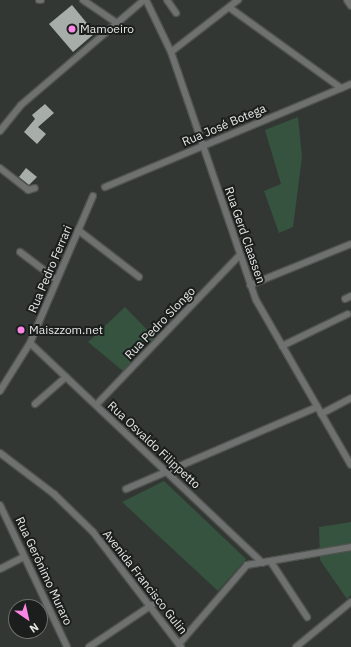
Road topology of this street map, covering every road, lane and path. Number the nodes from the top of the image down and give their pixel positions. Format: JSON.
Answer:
{"nodes":[{"id":1,"x":83,"y":0,"type":"edge"},
{"id":2,"x":145,"y":0,"type":"edge"},
{"id":3,"x":167,"y":0,"type":"edge"},
{"id":4,"x":238,"y":0,"type":"edge"},
{"id":5,"x":347,"y":0,"type":"edge"},
{"id":6,"x":351,"y":6,"type":"edge"},
{"id":7,"x":230,"y":8,"type":"junction"},
{"id":8,"x":176,"y":13,"type":"dead end"},
{"id":9,"x":117,"y":23,"type":"junction"},
{"id":10,"x":171,"y":52,"type":"junction"},
{"id":11,"x":350,"y":86,"type":"edge"},
{"id":12,"x":341,"y":88,"type":"junction"},
{"id":13,"x":1,"y":126,"type":"edge"},
{"id":14,"x":203,"y":146,"type":"junction"},
{"id":15,"x":0,"y":168,"type":"edge"},
{"id":16,"x":105,"y":186,"type":"dead end"},
{"id":17,"x":35,"y":188,"type":"dead end"},
{"id":18,"x":93,"y":196,"type":"dead end"},
{"id":19,"x":78,"y":230,"type":"junction"},
{"id":20,"x":351,"y":244,"type":"edge"},
{"id":21,"x":20,"y":252,"type":"dead end"},
{"id":22,"x":240,"y":255,"type":"junction"},
{"id":23,"x":139,"y":278,"type":"dead end"},
{"id":24,"x":57,"y":280,"type":"junction"},
{"id":25,"x":250,"y":285,"type":"junction"},
{"id":26,"x":348,"y":314,"type":"dead end"},
{"id":27,"x":30,"y":343,"type":"junction"},
{"id":28,"x":282,"y":346,"type":"junction"},
{"id":29,"x":66,"y":377,"type":"junction"},
{"id":30,"x":0,"y":391,"type":"edge"},
{"id":31,"x":351,"y":398,"type":"edge"},
{"id":32,"x":35,"y":404,"type":"dead end"},
{"id":33,"x":96,"y":405,"type":"junction"},
{"id":34,"x":317,"y":407,"type":"junction"},
{"id":35,"x":321,"y":414,"type":"junction"},
{"id":36,"x":0,"y":452,"type":"edge"},
{"id":37,"x":351,"y":465,"type":"edge"},
{"id":38,"x":166,"y":472,"type":"junction"},
{"id":39,"x":126,"y":488,"type":"dead end"},
{"id":40,"x":0,"y":505,"type":"edge"},
{"id":41,"x":2,"y":514,"type":"edge"},
{"id":42,"x":351,"y":547,"type":"edge"},
{"id":43,"x":24,"y":557,"type":"junction"},
{"id":44,"x":272,"y":562,"type":"junction"},
{"id":45,"x":263,"y":563,"type":"junction"},
{"id":46,"x":0,"y":569,"type":"edge"},
{"id":47,"x":351,"y":602,"type":"edge"},
{"id":48,"x":152,"y":605,"type":"junction"},
{"id":49,"x":307,"y":617,"type":"dead end"},
{"id":50,"x":180,"y":645,"type":"edge"},
{"id":51,"x":67,"y":647,"type":"edge"},
{"id":52,"x":89,"y":647,"type":"edge"},
{"id":53,"x":296,"y":647,"type":"edge"}],
"edges":[{"from":1,"to":9,"type":"street"},
{"from":2,"to":9,"type":"street"},
{"from":2,"to":10,"type":"street","name":"Rua Gerd Claassen"},
{"from":3,"to":8,"type":"street"},
{"from":4,"to":7,"type":"street"},
{"from":5,"to":6,"type":"street"},
{"from":7,"to":10,"type":"street"},
{"from":7,"to":12,"type":"street"},
{"from":9,"to":13,"type":"street"},
{"from":10,"to":14,"type":"street","name":"Rua Gerd Claassen"},
{"from":11,"to":12,"type":"street","name":"Rua José Botega"},
{"from":12,"to":14,"type":"street","name":"Rua José Botega"},
{"from":14,"to":16,"type":"street","name":"Rua José Botega"},
{"from":14,"to":22,"type":"street","name":"Rua Gerd Claassen"},
{"from":15,"to":17,"type":"street"},
{"from":18,"to":19,"type":"street","name":"Rua Pedro Ferrari"},
{"from":19,"to":23,"type":"street"},
{"from":19,"to":24,"type":"street","name":"Rua Pedro Ferrari"},
{"from":20,"to":25,"type":"street"},
{"from":21,"to":24,"type":"street"},
{"from":22,"to":25,"type":"street","name":"Rua Gerd Claassen"},
{"from":22,"to":33,"type":"street","name":"Rua Pedro Slongo"},
{"from":24,"to":27,"type":"street","name":"Rua Pedro Ferrari"},
{"from":25,"to":28,"type":"street","name":"Rua Gerd Claassen"},
{"from":26,"to":28,"type":"street"},
{"from":27,"to":29,"type":"street","name":"Rua Osvaldo Filippetto"},
{"from":27,"to":30,"type":"street","name":"Rua Pedro Ferrari"},
{"from":28,"to":34,"type":"street","name":"Rua Gerd Claassen"},
{"from":29,"to":32,"type":"street"},
{"from":29,"to":33,"type":"street","name":"Rua Osvaldo Filippetto"},
{"from":31,"to":35,"type":"street"},
{"from":33,"to":38,"type":"street","name":"Rua Osvaldo Filippetto"},
{"from":34,"to":35,"type":"street","name":"Rua Gerd Claassen"},
{"from":34,"to":38,"type":"street"},
{"from":35,"to":37,"type":"street","name":"Rua Gerd Claassen"},
{"from":36,"to":48,"type":"street","name":"Avenida Francisco Gulin"},
{"from":38,"to":39,"type":"street"},
{"from":38,"to":45,"type":"street","name":"Rua Osvaldo Filippetto"},
{"from":40,"to":41,"type":"street","name":"Rua Gerônimo Muraro"},
{"from":41,"to":43,"type":"street","name":"Rua Gerônimo Muraro"},
{"from":42,"to":44,"type":"street"},
{"from":43,"to":46,"type":"street"},
{"from":43,"to":51,"type":"street","name":"Rua Gerônimo Muraro"},
{"from":44,"to":45,"type":"street"},
{"from":44,"to":49,"type":"street"},
{"from":45,"to":50,"type":"street"},
{"from":47,"to":53,"type":"street"},
{"from":48,"to":50,"type":"street","name":"Avenida Francisco Gulin"},
{"from":48,"to":52,"type":"street"}]}
